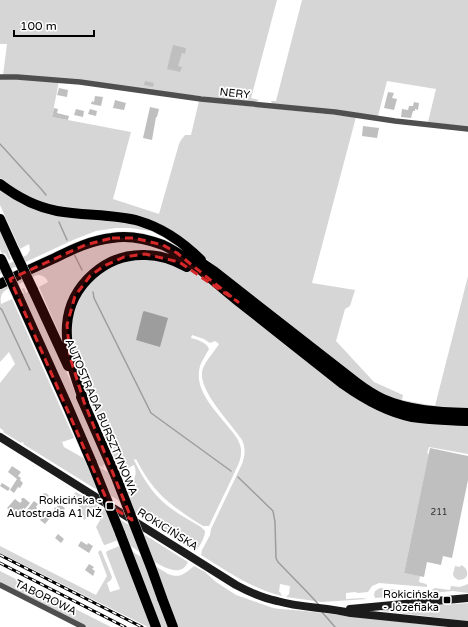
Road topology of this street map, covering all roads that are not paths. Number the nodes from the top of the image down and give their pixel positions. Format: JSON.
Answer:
{"nodes":[{"id":1,"x":0,"y":77,"type":"edge"},
{"id":2,"x":468,"y":129,"type":"edge"},
{"id":3,"x":0,"y":184,"type":"edge"},
{"id":4,"x":0,"y":219,"type":"edge"},
{"id":5,"x":0,"y":258,"type":"edge"},
{"id":6,"x":215,"y":272,"type":"junction"},
{"id":7,"x":0,"y":276,"type":"edge"},
{"id":8,"x":0,"y":284,"type":"edge"},
{"id":9,"x":238,"y":302,"type":"junction"},
{"id":10,"x":84,"y":402,"type":"junction"},
{"id":11,"x":468,"y":413,"type":"edge"},
{"id":12,"x":468,"y":421,"type":"edge"},
{"id":13,"x":0,"y":437,"type":"edge"},
{"id":14,"x":0,"y":586,"type":"edge"},
{"id":15,"x":468,"y":598,"type":"edge"},
{"id":16,"x":335,"y":609,"type":"junction"},
{"id":17,"x":468,"y":625,"type":"edge"},
{"id":18,"x":83,"y":627,"type":"edge"},
{"id":19,"x":156,"y":627,"type":"edge"},
{"id":20,"x":172,"y":627,"type":"edge"}],
"edges":[{"from":1,"to":2,"type":"street","name":"NERY"},
{"from":3,"to":6,"type":"highway"},
{"from":4,"to":10,"type":"highway","name":"AUTOSTRADA BURSZTYNOWA","bridge":true},
{"from":5,"to":19,"type":"highway","bridge":true},
{"from":6,"to":7,"type":"highway"},
{"from":6,"to":11,"type":"highway"},
{"from":8,"to":9,"type":"highway"},
{"from":9,"to":10,"type":"highway"},
{"from":9,"to":12,"type":"highway"},
{"from":10,"to":20,"type":"highway","name":"AUTOSTRADA BURSZTYNOWA","bridge":true},
{"from":13,"to":16,"type":"main road","name":"ROKICIŃSKA"},
{"from":14,"to":18,"type":"street","name":"TABOROWA"},
{"from":15,"to":16,"type":"main road","name":"ROKICIŃSKA"},
{"from":16,"to":17,"type":"main road","name":"ROKICIŃSKA"}]}
